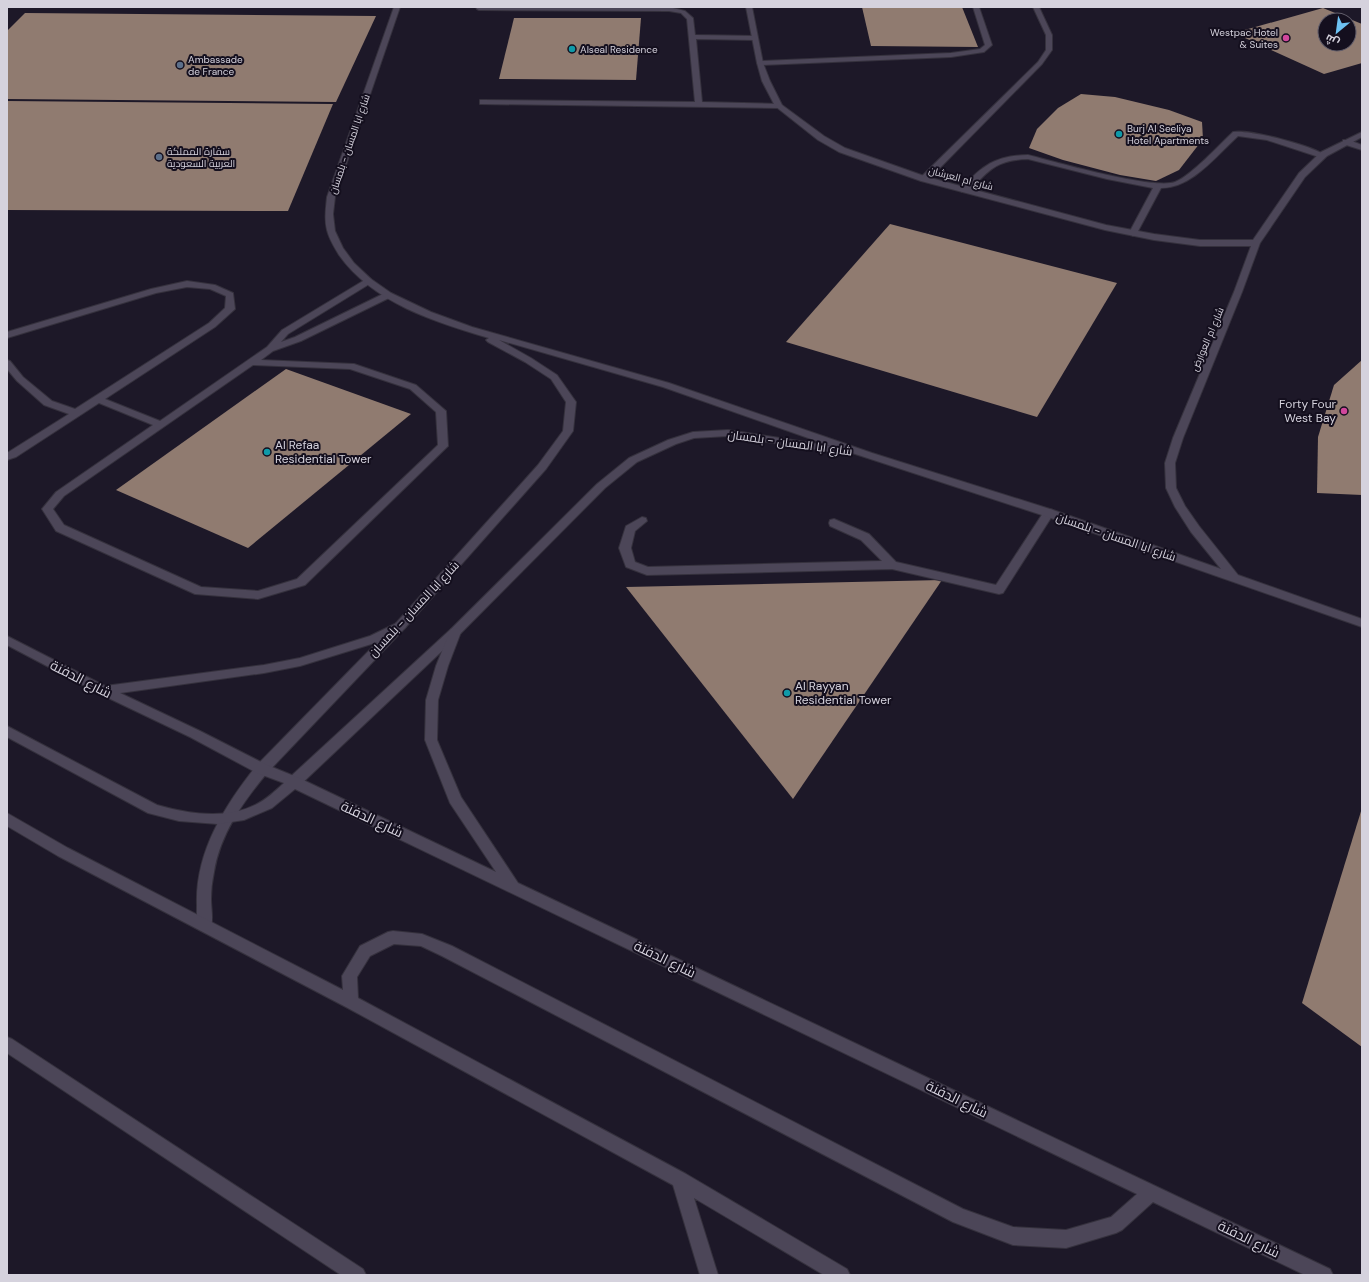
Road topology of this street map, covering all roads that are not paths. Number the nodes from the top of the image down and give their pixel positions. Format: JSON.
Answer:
{"nodes":[{"id":1,"x":397,"y":7,"type":"edge"},
{"id":2,"x":749,"y":7,"type":"edge"},
{"id":3,"x":976,"y":7,"type":"edge"},
{"id":4,"x":1036,"y":7,"type":"edge"},
{"id":5,"x":479,"y":8,"type":"edge"},
{"id":6,"x":692,"y":37,"type":"junction"},
{"id":7,"x":755,"y":38,"type":"junction"},
{"id":8,"x":760,"y":63,"type":"junction"},
{"id":9,"x":483,"y":102,"type":"dead end"},
{"id":10,"x":699,"y":104,"type":"junction"},
{"id":11,"x":779,"y":106,"type":"junction"},
{"id":12,"x":1362,"y":134,"type":"edge"},
{"id":13,"x":1346,"y":142,"type":"junction"},
{"id":14,"x":1362,"y":148,"type":"edge"},
{"id":15,"x":1322,"y":156,"type":"junction"},
{"id":16,"x":924,"y":179,"type":"junction"},
{"id":17,"x":1158,"y":186,"type":"junction"},
{"id":18,"x":966,"y":190,"type":"junction"},
{"id":19,"x":1133,"y":233,"type":"junction"},
{"id":20,"x":1256,"y":243,"type":"junction"},
{"id":21,"x":368,"y":281,"type":"junction"},
{"id":22,"x":388,"y":295,"type":"junction"},
{"id":23,"x":469,"y":329,"type":"junction"},
{"id":24,"x":7,"y":335,"type":"edge"},
{"id":25,"x":270,"y":349,"type":"junction"},
{"id":26,"x":251,"y":362,"type":"junction"},
{"id":27,"x":7,"y":363,"type":"edge"},
{"id":28,"x":97,"y":400,"type":"junction"},
{"id":29,"x":76,"y":413,"type":"junction"},
{"id":30,"x":159,"y":424,"type":"junction"},
{"id":31,"x":868,"y":455,"type":"junction"},
{"id":32,"x":7,"y":457,"type":"edge"},
{"id":33,"x":1049,"y":513,"type":"junction"},
{"id":34,"x":642,"y":521,"type":"dead end"},
{"id":35,"x":834,"y":523,"type":"dead end"},
{"id":36,"x":892,"y":565,"type":"junction"},
{"id":37,"x":1234,"y":578,"type":"junction"},
{"id":38,"x":1362,"y":623,"type":"edge"},
{"id":39,"x":401,"y":625,"type":"junction"},
{"id":40,"x":455,"y":632,"type":"junction"},
{"id":41,"x":7,"y":640,"type":"edge"},
{"id":42,"x":104,"y":691,"type":"junction"},
{"id":43,"x":7,"y":732,"type":"edge"},
{"id":44,"x":262,"y":769,"type":"junction"},
{"id":45,"x":294,"y":782,"type":"junction"},
{"id":46,"x":227,"y":818,"type":"junction"},
{"id":47,"x":7,"y":819,"type":"edge"},
{"id":48,"x":512,"y":886,"type":"junction"},
{"id":49,"x":205,"y":925,"type":"junction"},
{"id":50,"x":351,"y":1002,"type":"junction"},
{"id":51,"x":7,"y":1044,"type":"edge"},
{"id":52,"x":680,"y":1180,"type":"junction"},
{"id":53,"x":1152,"y":1192,"type":"junction"},
{"id":54,"x":357,"y":1275,"type":"edge"},
{"id":55,"x":709,"y":1275,"type":"edge"},
{"id":56,"x":841,"y":1275,"type":"edge"},
{"id":57,"x":1324,"y":1275,"type":"edge"}],
"edges":[{"from":1,"to":21,"type":"street","name":"شارع ابا المسان - بلمسان"},
{"from":2,"to":7,"type":"street","name":"شارع ام العرشان"},
{"from":3,"to":8,"type":"street"},
{"from":4,"to":16,"type":"street"},
{"from":5,"to":6,"type":"street"},
{"from":6,"to":7,"type":"street"},
{"from":6,"to":10,"type":"street"},
{"from":7,"to":8,"type":"street","name":"شارع ام العرشان"},
{"from":8,"to":11,"type":"street","name":"شارع ام العرشان"},
{"from":9,"to":10,"type":"street"},
{"from":10,"to":11,"type":"street"},
{"from":11,"to":16,"type":"street","name":"شارع ام العرشان"},
{"from":12,"to":13,"type":"street","name":"شارع ام العوارض"},
{"from":13,"to":14,"type":"street"},
{"from":13,"to":15,"type":"street","name":"شارع ام العوارض"},
{"from":15,"to":17,"type":"street"},
{"from":15,"to":20,"type":"street","name":"شارع ام العوارض"},
{"from":16,"to":18,"type":"street","name":"شارع ام العرشان"},
{"from":17,"to":18,"type":"street"},
{"from":17,"to":19,"type":"street"},
{"from":18,"to":19,"type":"street","name":"شارع ام العرشان"},
{"from":19,"to":20,"type":"street","name":"شارع ام العرشان"},
{"from":20,"to":37,"type":"street","name":"شارع ام العوارض"},
{"from":21,"to":22,"type":"street","name":"شارع ابا المسان - بلمسان"},
{"from":21,"to":25,"type":"street"},
{"from":22,"to":23,"type":"street","name":"شارع ابا المسان - بلمسان"},
{"from":22,"to":25,"type":"street"},
{"from":23,"to":31,"type":"street","name":"شارع ابا المسان - بلمسان"},
{"from":23,"to":39,"type":"street","name":"شارع ابا المسان - بلمسان"},
{"from":24,"to":28,"type":"street"},
{"from":25,"to":26,"type":"street"},
{"from":26,"to":30,"type":"street"},
{"from":26,"to":30,"type":"street"},
{"from":27,"to":29,"type":"street"},
{"from":28,"to":29,"type":"street"},
{"from":28,"to":30,"type":"street"},
{"from":29,"to":32,"type":"street"},
{"from":31,"to":33,"type":"street","name":"شارع ابا المسان - بلمسان"},
{"from":31,"to":40,"type":"street","name":"شارع ابا المسان - بلمسان"},
{"from":33,"to":36,"type":"street"},
{"from":33,"to":37,"type":"street","name":"شارع ابا المسان - بلمسان"},
{"from":34,"to":36,"type":"street"},
{"from":35,"to":36,"type":"street"},
{"from":37,"to":38,"type":"street","name":"شارع ابا المسان - بلمسان"},
{"from":39,"to":42,"type":"street"},
{"from":39,"to":44,"type":"street","name":"شارع ابا المسان - بلمسان"},
{"from":40,"to":45,"type":"street","name":"شارع ابا المسان - بلمسان"},
{"from":40,"to":48,"type":"street"},
{"from":41,"to":42,"type":"street","name":"شارع الدفنة"},
{"from":42,"to":44,"type":"street","name":"شارع الدفنة"},
{"from":43,"to":46,"type":"street","name":"شارع ابا المسان - بلمسان"},
{"from":44,"to":45,"type":"street","name":"شارع الدفنة"},
{"from":44,"to":46,"type":"street","name":"شارع ابا المسان - بلمسان"},
{"from":45,"to":46,"type":"street","name":"شارع ابا المسان - بلمسان"},
{"from":45,"to":48,"type":"street","name":"شارع الدفنة"},
{"from":46,"to":49,"type":"street","name":"شارع ابا المسان - بلمسان"},
{"from":47,"to":49,"type":"street"},
{"from":48,"to":53,"type":"street","name":"شارع الدفنة"},
{"from":49,"to":50,"type":"street"},
{"from":50,"to":52,"type":"street"},
{"from":50,"to":53,"type":"street"},
{"from":51,"to":54,"type":"street"},
{"from":52,"to":55,"type":"street"},
{"from":52,"to":56,"type":"street"},
{"from":53,"to":57,"type":"street","name":"شارع الدفنة"}]}
